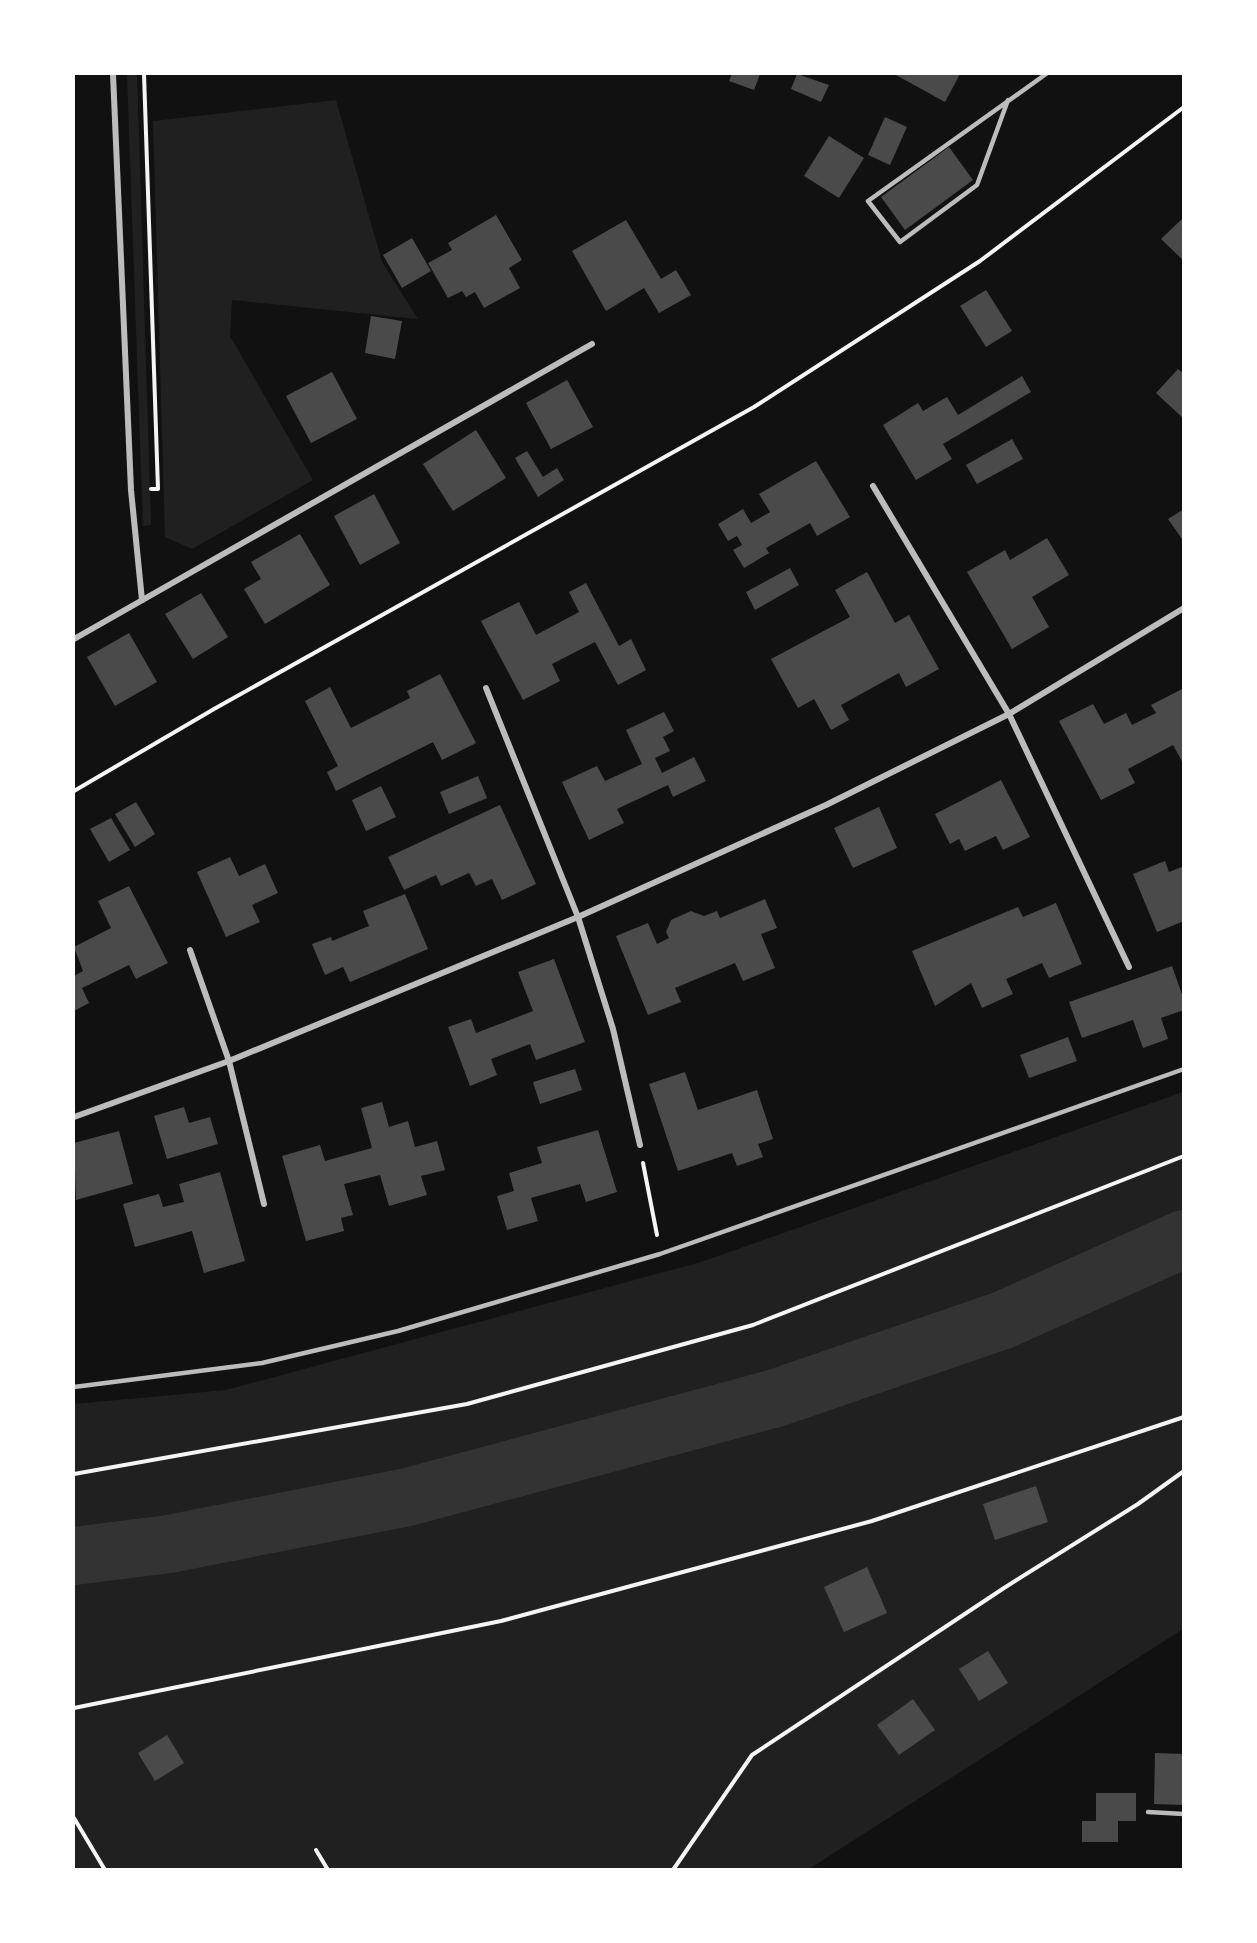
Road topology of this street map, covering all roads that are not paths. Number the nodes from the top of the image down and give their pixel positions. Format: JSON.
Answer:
{"nodes":[{"id":1,"x":113,"y":74,"type":"edge"},
{"id":2,"x":1046,"y":74,"type":"edge"},
{"id":3,"x":1008,"y":100,"type":"junction"},
{"id":4,"x":592,"y":344,"type":"dead end"},
{"id":5,"x":873,"y":486,"type":"dead end"},
{"id":6,"x":142,"y":600,"type":"junction"},
{"id":7,"x":1184,"y":608,"type":"edge"},
{"id":8,"x":74,"y":639,"type":"edge"},
{"id":9,"x":486,"y":687,"type":"dead end"},
{"id":10,"x":1009,"y":714,"type":"junction"},
{"id":11,"x":579,"y":917,"type":"junction"},
{"id":12,"x":190,"y":950,"type":"dead end"},
{"id":13,"x":1129,"y":967,"type":"dead end"},
{"id":14,"x":229,"y":1061,"type":"junction"},
{"id":15,"x":1184,"y":1069,"type":"edge"},
{"id":16,"x":74,"y":1117,"type":"edge"},
{"id":17,"x":640,"y":1145,"type":"road end"},
{"id":18,"x":264,"y":1204,"type":"dead end"},
{"id":19,"x":74,"y":1387,"type":"edge"},
{"id":20,"x":1148,"y":1812,"type":"dead end"},
{"id":21,"x":1184,"y":1814,"type":"edge"}],
"edges":[{"from":1,"to":6,"type":"street"},
{"from":2,"to":3,"type":"lane"},
{"from":3,"to":3,"type":"lane"},
{"from":4,"to":6,"type":"street"},
{"from":5,"to":10,"type":"street"},
{"from":6,"to":8,"type":"street"},
{"from":7,"to":10,"type":"street"},
{"from":9,"to":11,"type":"street"},
{"from":10,"to":11,"type":"street"},
{"from":10,"to":13,"type":"street"},
{"from":11,"to":14,"type":"street"},
{"from":11,"to":17,"type":"street"},
{"from":12,"to":14,"type":"street"},
{"from":14,"to":16,"type":"street"},
{"from":14,"to":18,"type":"street"},
{"from":15,"to":19,"type":"lane"},
{"from":20,"to":21,"type":"lane"}]}
